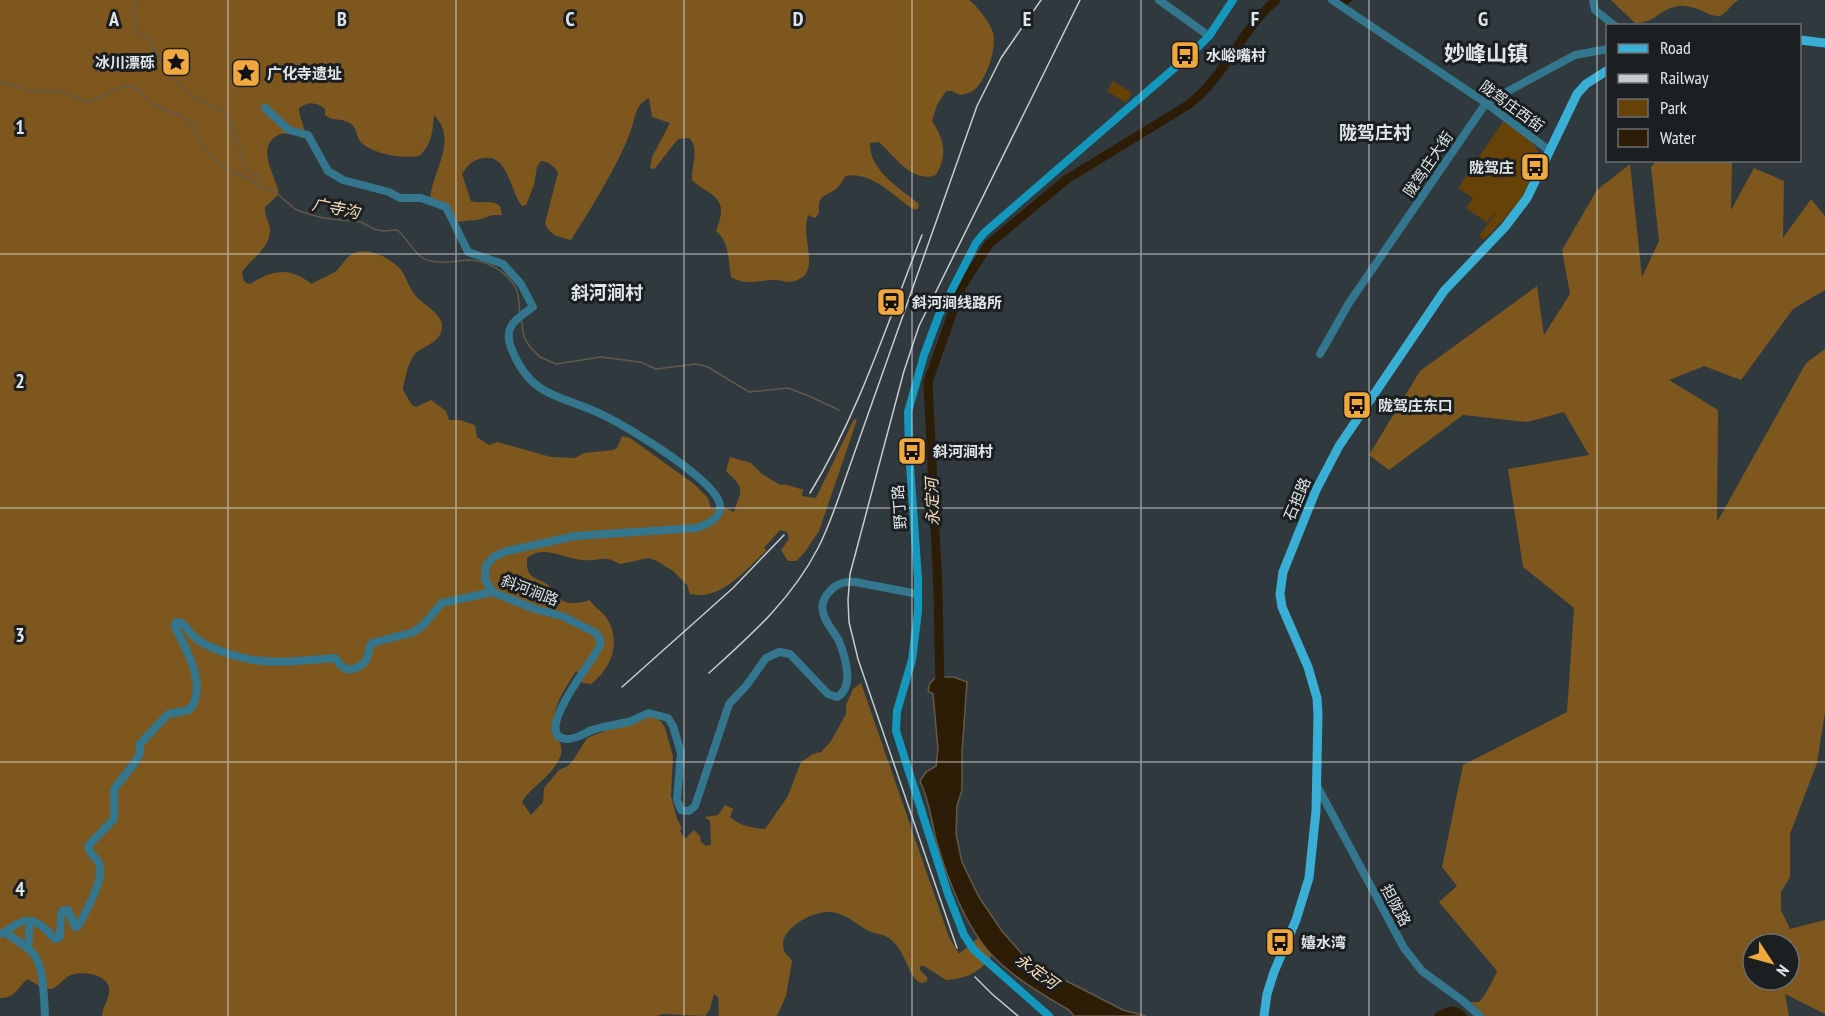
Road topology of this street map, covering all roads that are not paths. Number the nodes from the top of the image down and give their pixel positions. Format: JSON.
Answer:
{"nodes":[{"id":1,"x":1159,"y":0,"type":"edge"},
{"id":2,"x":1233,"y":0,"type":"edge"},
{"id":3,"x":1593,"y":0,"type":"edge"},
{"id":4,"x":1335,"y":2,"type":"edge"},
{"id":5,"x":1612,"y":24,"type":"edge"},
{"id":6,"x":1209,"y":36,"type":"junction"},
{"id":7,"x":1801,"y":40,"type":"edge"},
{"id":8,"x":1825,"y":43,"type":"edge"},
{"id":9,"x":1606,"y":49,"type":"edge"},
{"id":10,"x":1606,"y":71,"type":"edge"},
{"id":11,"x":1486,"y":103,"type":"junction"},
{"id":12,"x":265,"y":108,"type":"dead end"},
{"id":13,"x":1550,"y":151,"type":"junction"},
{"id":14,"x":1320,"y":354,"type":"dead end"},
{"id":15,"x":492,"y":592,"type":"junction"},
{"id":16,"x":918,"y":594,"type":"junction"},
{"id":17,"x":1316,"y":784,"type":"junction"},
{"id":18,"x":30,"y":921,"type":"junction"},
{"id":19,"x":2,"y":933,"type":"edge"},
{"id":20,"x":28,"y":949,"type":"junction"},
{"id":21,"x":45,"y":1016,"type":"edge"},
{"id":22,"x":1049,"y":1016,"type":"edge"},
{"id":23,"x":1264,"y":1016,"type":"edge"},
{"id":24,"x":1480,"y":1016,"type":"edge"}],
"edges":[{"from":1,"to":6,"type":"street"},
{"from":2,"to":6,"type":"main road","name":"野丁路"},
{"from":3,"to":5,"type":"street"},
{"from":4,"to":11,"type":"street","name":"陇驾庄西街"},
{"from":6,"to":16,"type":"main road","name":"野丁路"},
{"from":7,"to":8,"type":"main road"},
{"from":9,"to":11,"type":"street","name":"陇驾庄大街"},
{"from":10,"to":13,"type":"main road","name":"石担路"},
{"from":11,"to":13,"type":"street","name":"陇驾庄西街"},
{"from":11,"to":14,"type":"street","name":"陇驾庄大街"},
{"from":12,"to":15,"type":"street","name":"斜河涧路"},
{"from":13,"to":17,"type":"main road","name":"石担路"},
{"from":15,"to":16,"type":"street","name":"斜河涧路"},
{"from":15,"to":18,"type":"street"},
{"from":16,"to":22,"type":"main road","name":"野丁路"},
{"from":17,"to":23,"type":"main road","name":"石担路"},
{"from":17,"to":24,"type":"street","name":"担陇路"},
{"from":18,"to":19,"type":"street"},
{"from":18,"to":20,"type":"street"},
{"from":19,"to":20,"type":"street"},
{"from":20,"to":21,"type":"street"}]}
